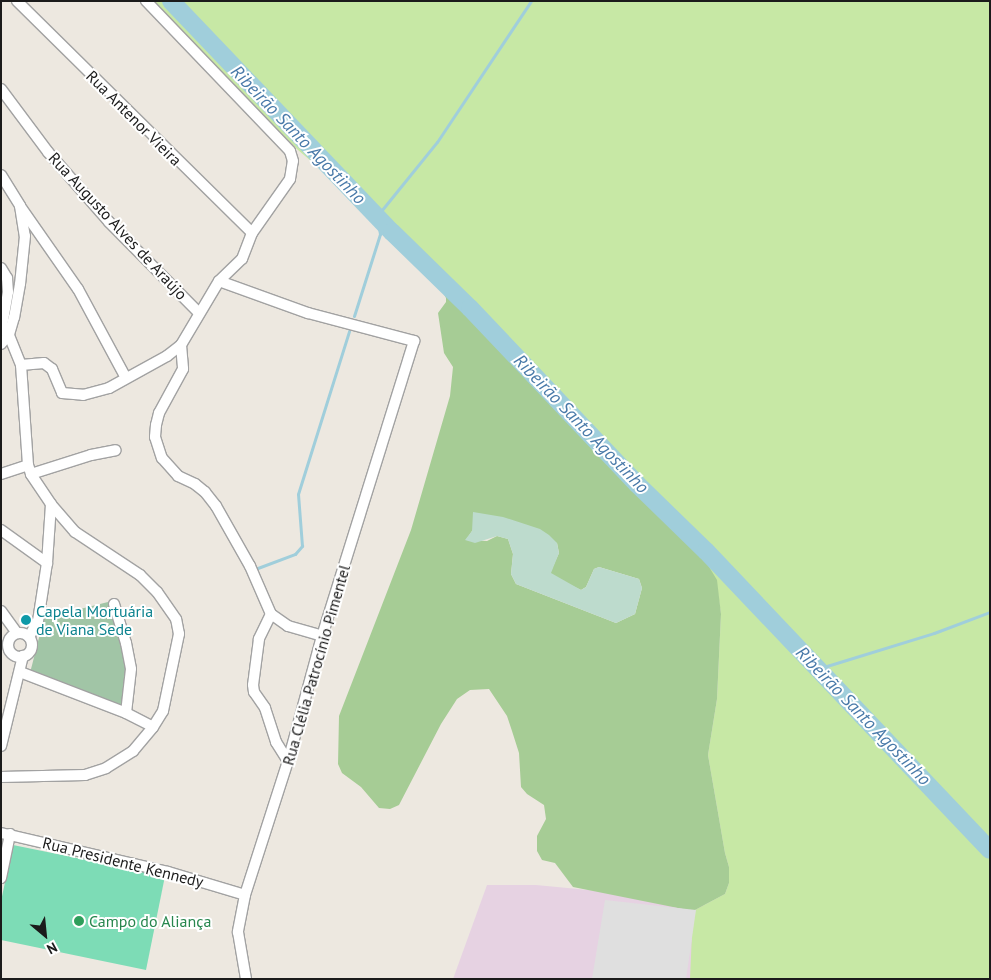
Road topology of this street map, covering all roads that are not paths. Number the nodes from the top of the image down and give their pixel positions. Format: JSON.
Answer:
{"nodes":[{"id":1,"x":17,"y":1,"type":"edge"},
{"id":2,"x":146,"y":1,"type":"edge"},
{"id":3,"x":1,"y":89,"type":"edge"},
{"id":4,"x":1,"y":175,"type":"edge"},
{"id":5,"x":20,"y":206,"type":"junction"},
{"id":6,"x":252,"y":234,"type":"junction"},
{"id":7,"x":1,"y":268,"type":"edge"},
{"id":8,"x":219,"y":281,"type":"junction"},
{"id":9,"x":200,"y":313,"type":"junction"},
{"id":10,"x":4,"y":331,"type":"edge"},
{"id":11,"x":1,"y":344,"type":"edge"},
{"id":12,"x":181,"y":345,"type":"junction"},
{"id":13,"x":21,"y":364,"type":"junction"},
{"id":14,"x":126,"y":378,"type":"junction"},
{"id":15,"x":116,"y":450,"type":"dead end"},
{"id":16,"x":30,"y":470,"type":"junction"},
{"id":17,"x":1,"y":474,"type":"edge"},
{"id":18,"x":51,"y":504,"type":"junction"},
{"id":19,"x":1,"y":530,"type":"edge"},
{"id":20,"x":47,"y":563,"type":"junction"},
{"id":21,"x":114,"y":604,"type":"dead end"},
{"id":22,"x":1,"y":611,"type":"edge"},
{"id":23,"x":271,"y":614,"type":"junction"},
{"id":24,"x":17,"y":633,"type":"junction"},
{"id":25,"x":28,"y":636,"type":"junction"},
{"id":26,"x":322,"y":636,"type":"junction"},
{"id":27,"x":10,"y":652,"type":"junction"},
{"id":28,"x":24,"y":656,"type":"junction"},
{"id":29,"x":1,"y":660,"type":"edge"},
{"id":30,"x":20,"y":672,"type":"junction"},
{"id":31,"x":126,"y":713,"type":"junction"},
{"id":32,"x":153,"y":727,"type":"junction"},
{"id":33,"x":1,"y":746,"type":"edge"},
{"id":34,"x":288,"y":761,"type":"junction"},
{"id":35,"x":1,"y":776,"type":"edge"},
{"id":36,"x":6,"y":833,"type":"edge"},
{"id":37,"x":1,"y":878,"type":"edge"},
{"id":38,"x":245,"y":895,"type":"junction"},
{"id":39,"x":246,"y":979,"type":"edge"}],
"edges":[{"from":1,"to":6,"type":"street","name":"Rua Antenor Vieira"},
{"from":2,"to":6,"type":"street"},
{"from":3,"to":9,"type":"street","name":"Rua Augusto Alves de Araújo"},
{"from":4,"to":5,"type":"street"},
{"from":5,"to":10,"type":"street"},
{"from":5,"to":14,"type":"street"},
{"from":6,"to":8,"type":"street"},
{"from":7,"to":10,"type":"street"},
{"from":8,"to":9,"type":"street"},
{"from":8,"to":26,"type":"street","name":"Rua Clélia Patrocínio Pimentel"},
{"from":9,"to":12,"type":"street"},
{"from":10,"to":11,"type":"street"},
{"from":10,"to":13,"type":"street"},
{"from":12,"to":14,"type":"street"},
{"from":12,"to":23,"type":"street"},
{"from":13,"to":14,"type":"street"},
{"from":13,"to":16,"type":"street"},
{"from":15,"to":16,"type":"street"},
{"from":16,"to":17,"type":"street"},
{"from":16,"to":18,"type":"street"},
{"from":18,"to":20,"type":"street"},
{"from":18,"to":32,"type":"street"},
{"from":19,"to":20,"type":"street"},
{"from":20,"to":25,"type":"street"},
{"from":21,"to":31,"type":"street"},
{"from":22,"to":24,"type":"street"},
{"from":23,"to":26,"type":"street"},
{"from":23,"to":34,"type":"street"},
{"from":24,"to":25,"type":"street"},
{"from":24,"to":27,"type":"street"},
{"from":25,"to":28,"type":"street"},
{"from":26,"to":34,"type":"street","name":"Rua Clélia Patrocínio Pimentel"},
{"from":27,"to":28,"type":"street"},
{"from":27,"to":29,"type":"street"},
{"from":28,"to":30,"type":"street"},
{"from":30,"to":31,"type":"street"},
{"from":30,"to":33,"type":"street"},
{"from":31,"to":32,"type":"street"},
{"from":32,"to":35,"type":"street"},
{"from":34,"to":38,"type":"street","name":"Rua Clélia Patrocínio Pimentel"},
{"from":36,"to":37,"type":"street"},
{"from":36,"to":38,"type":"street","name":"Rua Presidente Kennedy"},
{"from":38,"to":39,"type":"street","name":"Rua Clélia Patrocínio Pimentel"}]}
